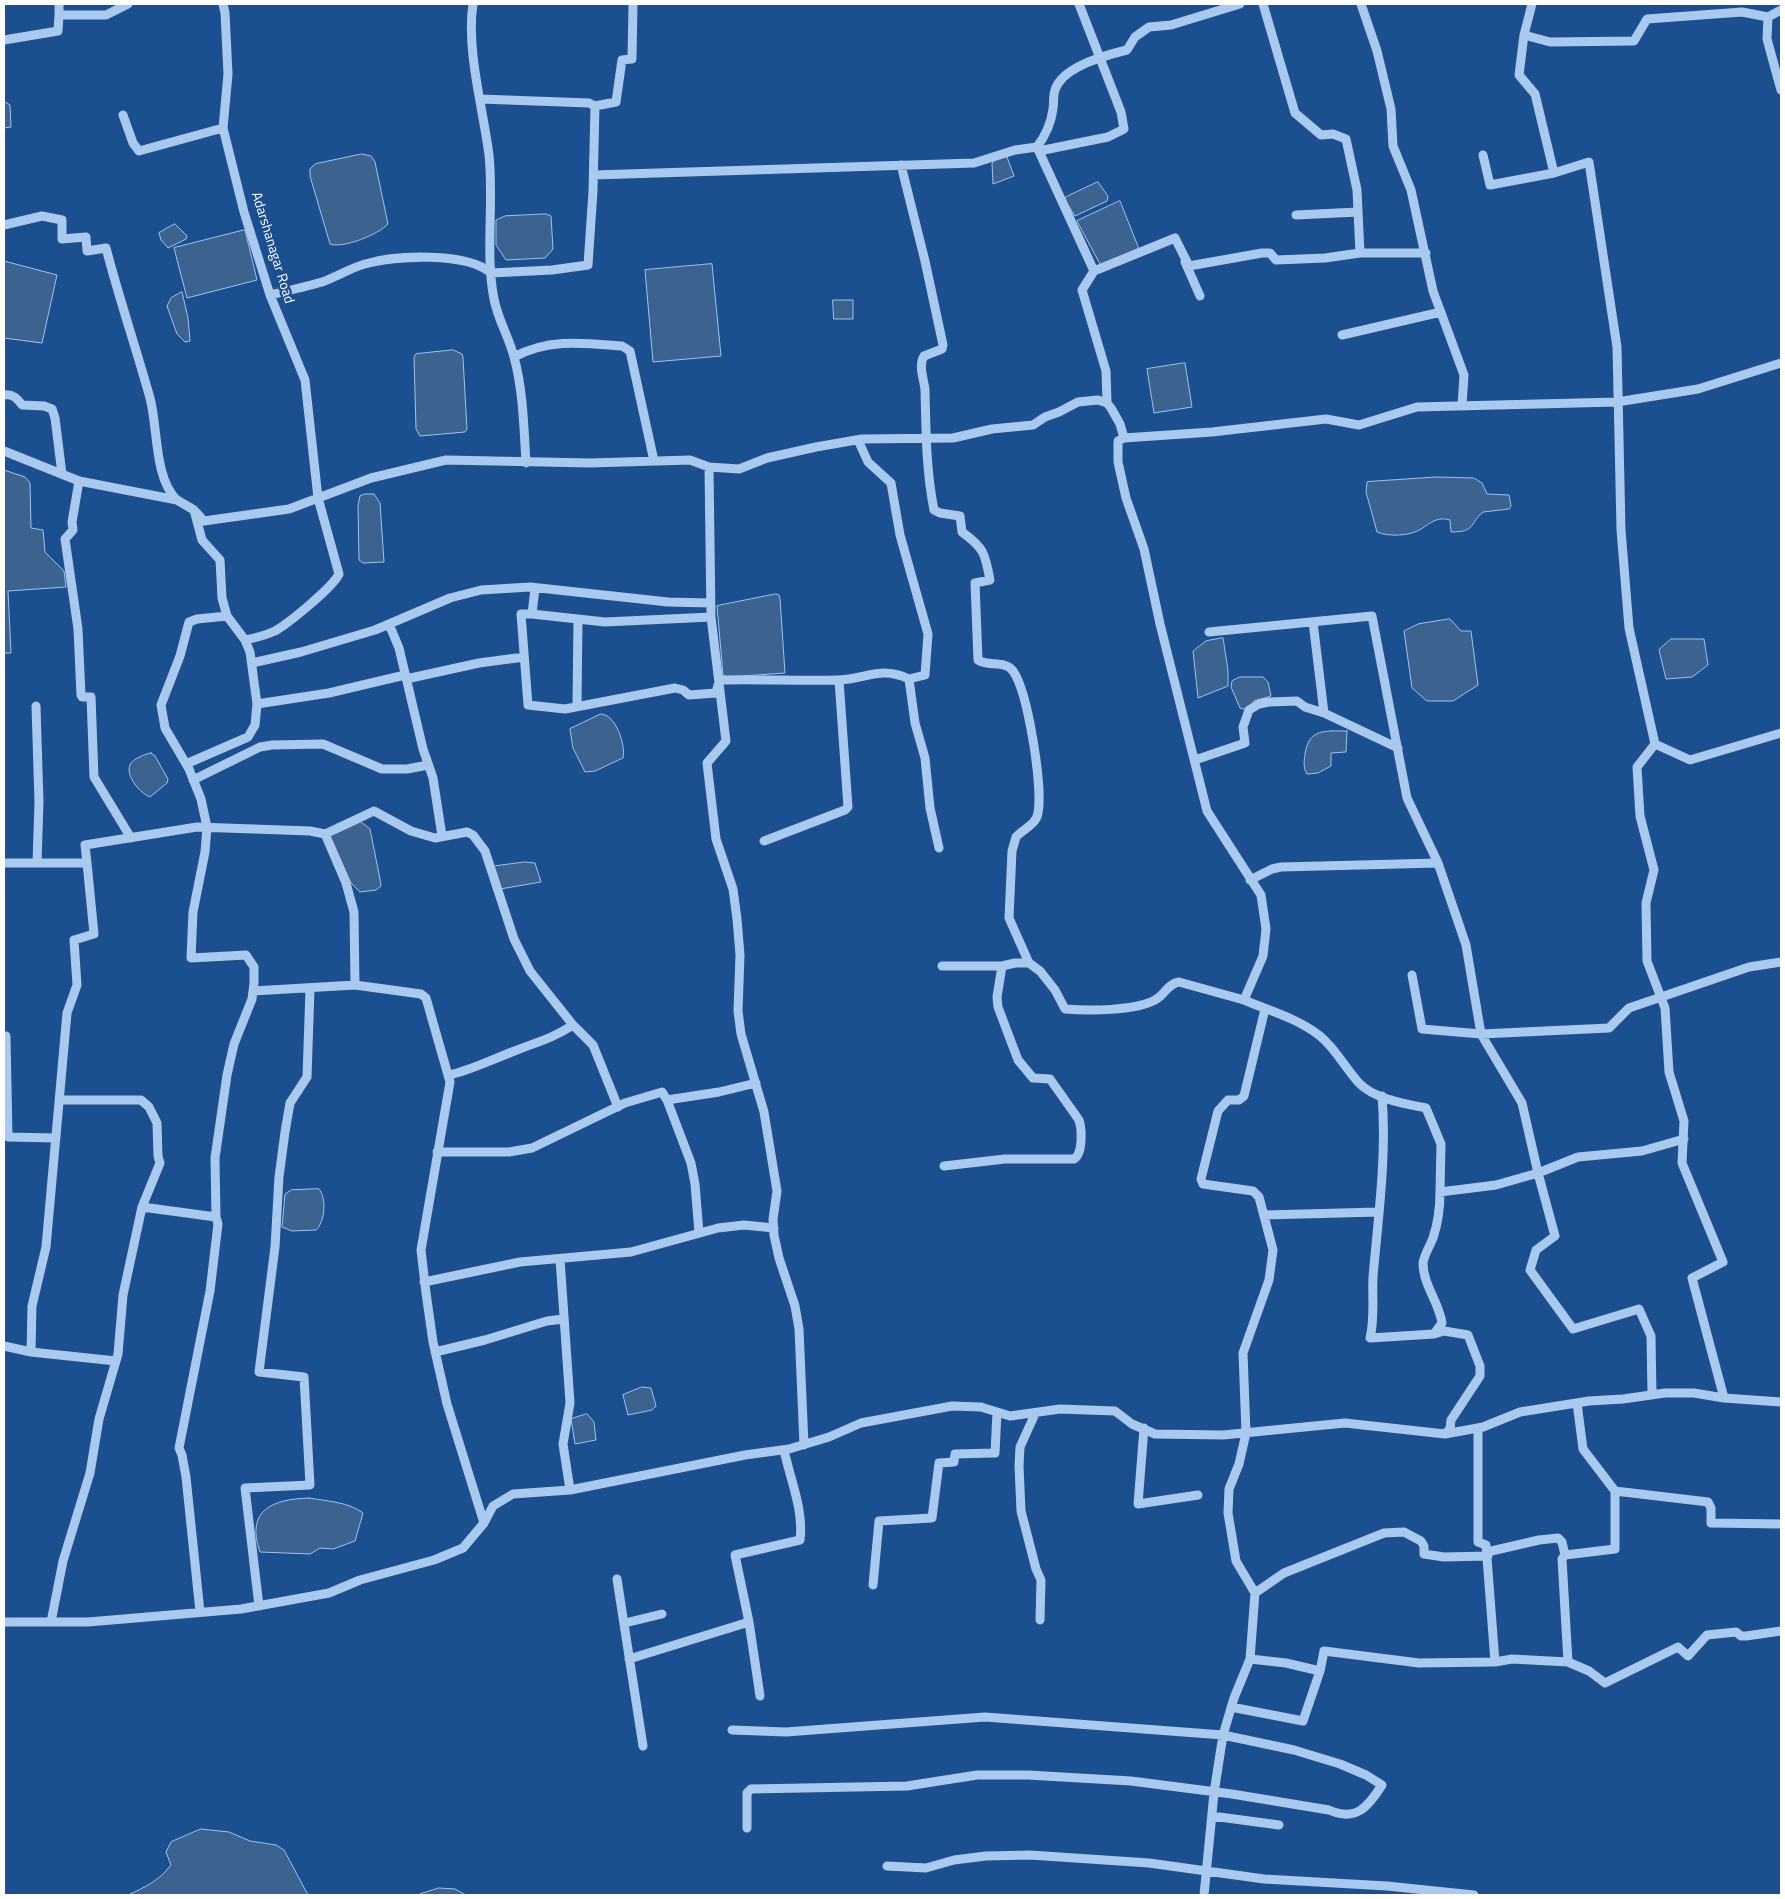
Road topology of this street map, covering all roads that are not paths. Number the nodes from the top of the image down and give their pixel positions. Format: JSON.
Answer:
{"nodes":[{"id":1,"x":59,"y":4,"type":"edge"},
{"id":2,"x":128,"y":4,"type":"edge"},
{"id":3,"x":222,"y":4,"type":"edge"},
{"id":4,"x":473,"y":4,"type":"edge"},
{"id":5,"x":633,"y":4,"type":"edge"},
{"id":6,"x":1079,"y":4,"type":"edge"},
{"id":7,"x":1240,"y":4,"type":"edge"},
{"id":8,"x":1264,"y":4,"type":"edge"},
{"id":9,"x":1361,"y":4,"type":"edge"},
{"id":10,"x":1532,"y":4,"type":"edge"},
{"id":11,"x":1742,"y":8,"type":"edge"},
{"id":12,"x":1781,"y":10,"type":"edge"},
{"id":13,"x":59,"y":14,"type":"junction"},
{"id":14,"x":1768,"y":17,"type":"junction"},
{"id":15,"x":1524,"y":36,"type":"junction"},
{"id":16,"x":4,"y":40,"type":"edge"},
{"id":17,"x":1099,"y":56,"type":"junction"},
{"id":18,"x":1781,"y":90,"type":"edge"},
{"id":19,"x":480,"y":99,"type":"junction"},
{"id":20,"x":595,"y":106,"type":"junction"},
{"id":21,"x":123,"y":115,"type":"dead end"},
{"id":22,"x":224,"y":128,"type":"junction"},
{"id":23,"x":1038,"y":149,"type":"junction"},
{"id":24,"x":1483,"y":155,"type":"dead end"},
{"id":25,"x":901,"y":165,"type":"junction"},
{"id":26,"x":1554,"y":173,"type":"junction"},
{"id":27,"x":594,"y":175,"type":"junction"},
{"id":28,"x":1358,"y":212,"type":"junction"},
{"id":29,"x":1296,"y":216,"type":"dead end"},
{"id":30,"x":4,"y":225,"type":"edge"},
{"id":31,"x":1175,"y":238,"type":"junction"},
{"id":32,"x":1360,"y":253,"type":"junction"},
{"id":33,"x":1426,"y":253,"type":"junction"},
{"id":34,"x":1094,"y":271,"type":"junction"},
{"id":35,"x":491,"y":273,"type":"junction"},
{"id":36,"x":270,"y":295,"type":"junction"},
{"id":37,"x":1200,"y":296,"type":"dead end"},
{"id":38,"x":1441,"y":312,"type":"junction"},
{"id":39,"x":1342,"y":335,"type":"dead end"},
{"id":40,"x":514,"y":357,"type":"junction"},
{"id":41,"x":1781,"y":363,"type":"edge"},
{"id":42,"x":4,"y":395,"type":"edge"},
{"id":43,"x":1617,"y":402,"type":"junction"},
{"id":44,"x":1107,"y":403,"type":"junction"},
{"id":45,"x":1462,"y":406,"type":"junction"},
{"id":46,"x":1124,"y":438,"type":"junction"},
{"id":47,"x":926,"y":439,"type":"junction"},
{"id":48,"x":858,"y":440,"type":"junction"},
{"id":49,"x":4,"y":451,"type":"edge"},
{"id":50,"x":654,"y":461,"type":"junction"},
{"id":51,"x":526,"y":463,"type":"junction"},
{"id":52,"x":709,"y":468,"type":"junction"},
{"id":53,"x":62,"y":474,"type":"junction"},
{"id":54,"x":79,"y":481,"type":"junction"},
{"id":55,"x":318,"y":498,"type":"junction"},
{"id":56,"x":177,"y":500,"type":"junction"},
{"id":57,"x":194,"y":510,"type":"junction"},
{"id":58,"x":536,"y":588,"type":"junction"},
{"id":59,"x":710,"y":603,"type":"junction"},
{"id":60,"x":532,"y":614,"type":"junction"},
{"id":61,"x":227,"y":616,"type":"junction"},
{"id":62,"x":711,"y":617,"type":"junction"},
{"id":63,"x":578,"y":619,"type":"junction"},
{"id":64,"x":1313,"y":622,"type":"junction"},
{"id":65,"x":389,"y":624,"type":"junction"},
{"id":66,"x":1210,"y":632,"type":"dead end"},
{"id":67,"x":245,"y":640,"type":"junction"},
{"id":68,"x":524,"y":657,"type":"junction"},
{"id":69,"x":252,"y":663,"type":"junction"},
{"id":70,"x":406,"y":677,"type":"junction"},
{"id":71,"x":719,"y":677,"type":"junction"},
{"id":72,"x":908,"y":679,"type":"junction"},
{"id":73,"x":839,"y":680,"type":"junction"},
{"id":74,"x":257,"y":704,"type":"junction"},
{"id":75,"x":36,"y":706,"type":"dead end"},
{"id":76,"x":577,"y":706,"type":"junction"},
{"id":77,"x":1324,"y":712,"type":"junction"},
{"id":78,"x":1781,"y":733,"type":"edge"},
{"id":79,"x":1655,"y":744,"type":"junction"},
{"id":80,"x":1398,"y":748,"type":"junction"},
{"id":81,"x":1196,"y":760,"type":"junction"},
{"id":82,"x":186,"y":764,"type":"junction"},
{"id":83,"x":428,"y":765,"type":"junction"},
{"id":84,"x":193,"y":780,"type":"junction"},
{"id":85,"x":207,"y":827,"type":"junction"},
{"id":86,"x":325,"y":834,"type":"junction"},
{"id":87,"x":442,"y":836,"type":"junction"},
{"id":88,"x":132,"y":838,"type":"junction"},
{"id":89,"x":764,"y":841,"type":"dead end"},
{"id":90,"x":939,"y":848,"type":"dead end"},
{"id":91,"x":4,"y":863,"type":"edge"},
{"id":92,"x":37,"y":863,"type":"junction"},
{"id":93,"x":87,"y":863,"type":"junction"},
{"id":94,"x":1438,"y":863,"type":"junction"},
{"id":95,"x":1250,"y":880,"type":"junction"},
{"id":96,"x":1781,"y":962,"type":"edge"},
{"id":97,"x":1029,"y":963,"type":"junction"},
{"id":98,"x":942,"y":966,"type":"dead end"},
{"id":99,"x":1002,"y":966,"type":"junction"},
{"id":100,"x":1412,"y":975,"type":"dead end"},
{"id":101,"x":355,"y":985,"type":"junction"},
{"id":102,"x":310,"y":989,"type":"junction"},
{"id":103,"x":253,"y":991,"type":"junction"},
{"id":104,"x":1660,"y":996,"type":"junction"},
{"id":105,"x":1244,"y":1000,"type":"junction"},
{"id":106,"x":1265,"y":1009,"type":"junction"},
{"id":107,"x":573,"y":1025,"type":"junction"},
{"id":108,"x":1481,"y":1034,"type":"junction"},
{"id":109,"x":4,"y":1036,"type":"edge"},
{"id":110,"x":449,"y":1075,"type":"junction"},
{"id":111,"x":756,"y":1083,"type":"junction"},
{"id":112,"x":1382,"y":1096,"type":"junction"},
{"id":113,"x":61,"y":1100,"type":"junction"},
{"id":114,"x":667,"y":1100,"type":"junction"},
{"id":115,"x":618,"y":1107,"type":"junction"},
{"id":116,"x":56,"y":1138,"type":"junction"},
{"id":117,"x":1684,"y":1139,"type":"junction"},
{"id":118,"x":437,"y":1152,"type":"junction"},
{"id":119,"x":944,"y":1166,"type":"dead end"},
{"id":120,"x":1538,"y":1173,"type":"junction"},
{"id":121,"x":1440,"y":1192,"type":"junction"},
{"id":122,"x":142,"y":1207,"type":"junction"},
{"id":123,"x":1379,"y":1212,"type":"junction"},
{"id":124,"x":1264,"y":1215,"type":"junction"},
{"id":125,"x":216,"y":1217,"type":"junction"},
{"id":126,"x":774,"y":1228,"type":"junction"},
{"id":127,"x":699,"y":1233,"type":"junction"},
{"id":128,"x":560,"y":1259,"type":"junction"},
{"id":129,"x":424,"y":1282,"type":"junction"},
{"id":130,"x":564,"y":1319,"type":"junction"},
{"id":131,"x":1434,"y":1334,"type":"junction"},
{"id":132,"x":4,"y":1346,"type":"edge"},
{"id":133,"x":31,"y":1352,"type":"junction"},
{"id":134,"x":435,"y":1352,"type":"junction"},
{"id":135,"x":116,"y":1360,"type":"junction"},
{"id":136,"x":1652,"y":1395,"type":"junction"},
{"id":137,"x":1724,"y":1398,"type":"junction"},
{"id":138,"x":1781,"y":1402,"type":"edge"},
{"id":139,"x":1577,"y":1403,"type":"junction"},
{"id":140,"x":997,"y":1412,"type":"junction"},
{"id":141,"x":1035,"y":1414,"type":"junction"},
{"id":142,"x":1144,"y":1428,"type":"junction"},
{"id":143,"x":1478,"y":1428,"type":"junction"},
{"id":144,"x":1246,"y":1433,"type":"junction"},
{"id":145,"x":1445,"y":1434,"type":"junction"},
{"id":146,"x":804,"y":1445,"type":"junction"},
{"id":147,"x":784,"y":1450,"type":"junction"},
{"id":148,"x":570,"y":1490,"type":"junction"},
{"id":149,"x":1615,"y":1491,"type":"junction"},
{"id":150,"x":1198,"y":1495,"type":"dead end"},
{"id":151,"x":484,"y":1523,"type":"junction"},
{"id":152,"x":1781,"y":1524,"type":"edge"},
{"id":153,"x":1487,"y":1554,"type":"junction"},
{"id":154,"x":1565,"y":1555,"type":"junction"},
{"id":155,"x":617,"y":1578,"type":"dead end"},
{"id":156,"x":872,"y":1585,"type":"dead end"},
{"id":157,"x":1255,"y":1593,"type":"junction"},
{"id":158,"x":259,"y":1606,"type":"junction"},
{"id":159,"x":200,"y":1612,"type":"junction"},
{"id":160,"x":662,"y":1614,"type":"dead end"},
{"id":161,"x":1040,"y":1620,"type":"dead end"},
{"id":162,"x":4,"y":1622,"type":"edge"},
{"id":163,"x":51,"y":1622,"type":"junction"},
{"id":164,"x":749,"y":1622,"type":"junction"},
{"id":165,"x":624,"y":1623,"type":"junction"},
{"id":166,"x":1781,"y":1631,"type":"edge"},
{"id":167,"x":629,"y":1659,"type":"junction"},
{"id":168,"x":1250,"y":1659,"type":"junction"},
{"id":169,"x":1495,"y":1662,"type":"junction"},
{"id":170,"x":1568,"y":1662,"type":"junction"},
{"id":171,"x":1320,"y":1671,"type":"junction"},
{"id":172,"x":760,"y":1696,"type":"dead end"},
{"id":173,"x":1231,"y":1706,"type":"junction"},
{"id":174,"x":732,"y":1730,"type":"dead end"},
{"id":175,"x":1224,"y":1735,"type":"junction"},
{"id":176,"x":643,"y":1746,"type":"dead end"},
{"id":177,"x":1214,"y":1793,"type":"junction"},
{"id":178,"x":1212,"y":1816,"type":"junction"},
{"id":179,"x":1279,"y":1825,"type":"dead end"},
{"id":180,"x":747,"y":1828,"type":"dead end"},
{"id":181,"x":886,"y":1866,"type":"dead end"},
{"id":182,"x":1208,"y":1870,"type":"junction"},
{"id":183,"x":1204,"y":1895,"type":"edge"},
{"id":184,"x":1474,"y":1895,"type":"edge"}],
"edges":[{"from":1,"to":13,"type":"street"},
{"from":2,"to":13,"type":"street"},
{"from":3,"to":22,"type":"street","name":"Adarshanagar Road"},
{"from":4,"to":19,"type":"street"},
{"from":5,"to":20,"type":"street"},
{"from":6,"to":17,"type":"street"},
{"from":7,"to":17,"type":"street"},
{"from":8,"to":28,"type":"street"},
{"from":9,"to":33,"type":"street"},
{"from":10,"to":15,"type":"street"},
{"from":11,"to":14,"type":"street"},
{"from":11,"to":15,"type":"street"},
{"from":12,"to":14,"type":"street"},
{"from":13,"to":16,"type":"street"},
{"from":14,"to":18,"type":"street"},
{"from":15,"to":26,"type":"street"},
{"from":17,"to":23,"type":"street"},
{"from":17,"to":23,"type":"street"},
{"from":19,"to":20,"type":"street"},
{"from":19,"to":35,"type":"street"},
{"from":20,"to":27,"type":"street"},
{"from":21,"to":22,"type":"street"},
{"from":22,"to":36,"type":"street","name":"Adarshanagar Road"},
{"from":23,"to":25,"type":"street"},
{"from":23,"to":34,"type":"street"},
{"from":24,"to":26,"type":"street"},
{"from":25,"to":27,"type":"street"},
{"from":25,"to":47,"type":"street"},
{"from":26,"to":43,"type":"street"},
{"from":27,"to":35,"type":"street"},
{"from":28,"to":29,"type":"street"},
{"from":28,"to":32,"type":"street"},
{"from":30,"to":56,"type":"street"},
{"from":31,"to":32,"type":"street"},
{"from":31,"to":34,"type":"street"},
{"from":31,"to":37,"type":"street"},
{"from":32,"to":33,"type":"street"},
{"from":33,"to":38,"type":"street"},
{"from":34,"to":44,"type":"street"},
{"from":35,"to":36,"type":"street"},
{"from":35,"to":40,"type":"street"},
{"from":36,"to":55,"type":"street","name":"Adarshanagar Road"},
{"from":38,"to":39,"type":"street"},
{"from":38,"to":45,"type":"street"},
{"from":40,"to":50,"type":"street"},
{"from":40,"to":51,"type":"street"},
{"from":41,"to":43,"type":"street"},
{"from":42,"to":53,"type":"street"},
{"from":43,"to":45,"type":"street"},
{"from":43,"to":79,"type":"street"},
{"from":44,"to":46,"type":"street"},
{"from":44,"to":47,"type":"street"},
{"from":45,"to":46,"type":"street"},
{"from":46,"to":81,"type":"street"},
{"from":47,"to":48,"type":"street"},
{"from":47,"to":97,"type":"street"},
{"from":48,"to":52,"type":"street"},
{"from":48,"to":72,"type":"street"},
{"from":49,"to":53,"type":"street"},
{"from":50,"to":51,"type":"street"},
{"from":50,"to":52,"type":"street"},
{"from":51,"to":55,"type":"street"},
{"from":52,"to":59,"type":"street"},
{"from":53,"to":54,"type":"street"},
{"from":54,"to":56,"type":"street"},
{"from":54,"to":88,"type":"street"},
{"from":55,"to":57,"type":"street"},
{"from":55,"to":67,"type":"street","name":"Adarshanagar Road"},
{"from":56,"to":57,"type":"street"},
{"from":57,"to":61,"type":"street"},
{"from":58,"to":59,"type":"street"},
{"from":58,"to":60,"type":"street"},
{"from":58,"to":65,"type":"street"},
{"from":59,"to":62,"type":"street"},
{"from":60,"to":63,"type":"street"},
{"from":60,"to":68,"type":"street"},
{"from":61,"to":67,"type":"street"},
{"from":61,"to":82,"type":"street"},
{"from":62,"to":63,"type":"street"},
{"from":62,"to":71,"type":"street"},
{"from":63,"to":76,"type":"street"},
{"from":64,"to":66,"type":"street"},
{"from":64,"to":77,"type":"street"},
{"from":64,"to":80,"type":"street"},
{"from":65,"to":69,"type":"street"},
{"from":65,"to":70,"type":"street"},
{"from":67,"to":69,"type":"street"},
{"from":68,"to":70,"type":"street"},
{"from":68,"to":76,"type":"street"},
{"from":69,"to":74,"type":"street"},
{"from":70,"to":74,"type":"street"},
{"from":70,"to":83,"type":"street"},
{"from":71,"to":73,"type":"street"},
{"from":71,"to":76,"type":"street"},
{"from":71,"to":111,"type":"street"},
{"from":72,"to":73,"type":"street"},
{"from":72,"to":90,"type":"street"},
{"from":73,"to":89,"type":"street"},
{"from":74,"to":82,"type":"street"},
{"from":75,"to":92,"type":"street"},
{"from":77,"to":80,"type":"street"},
{"from":77,"to":81,"type":"street"},
{"from":78,"to":79,"type":"street"},
{"from":79,"to":104,"type":"street"},
{"from":80,"to":94,"type":"street"},
{"from":81,"to":95,"type":"street"},
{"from":82,"to":84,"type":"street"},
{"from":83,"to":84,"type":"street"},
{"from":83,"to":87,"type":"street"},
{"from":84,"to":85,"type":"street"},
{"from":85,"to":86,"type":"street"},
{"from":85,"to":88,"type":"street"},
{"from":85,"to":103,"type":"street"},
{"from":86,"to":87,"type":"street"},
{"from":86,"to":101,"type":"street"},
{"from":87,"to":107,"type":"street"},
{"from":88,"to":93,"type":"street"},
{"from":91,"to":92,"type":"street"},
{"from":92,"to":93,"type":"street"},
{"from":93,"to":113,"type":"street"},
{"from":94,"to":95,"type":"street"},
{"from":94,"to":108,"type":"street"},
{"from":95,"to":105,"type":"street"},
{"from":96,"to":104,"type":"street"},
{"from":97,"to":99,"type":"street"},
{"from":97,"to":105,"type":"street"},
{"from":98,"to":99,"type":"street"},
{"from":99,"to":119,"type":"street"},
{"from":100,"to":108,"type":"street"},
{"from":101,"to":102,"type":"street"},
{"from":101,"to":110,"type":"street"},
{"from":102,"to":103,"type":"street"},
{"from":102,"to":158,"type":"street"},
{"from":103,"to":125,"type":"street"},
{"from":104,"to":108,"type":"street"},
{"from":104,"to":117,"type":"street"},
{"from":105,"to":106,"type":"street"},
{"from":106,"to":112,"type":"street"},
{"from":106,"to":124,"type":"street"},
{"from":107,"to":110,"type":"street"},
{"from":107,"to":115,"type":"street"},
{"from":108,"to":120,"type":"street"},
{"from":109,"to":116,"type":"street"},
{"from":110,"to":118,"type":"street"},
{"from":111,"to":114,"type":"street"},
{"from":111,"to":126,"type":"street"},
{"from":112,"to":121,"type":"street"},
{"from":112,"to":123,"type":"street"},
{"from":113,"to":116,"type":"street"},
{"from":113,"to":122,"type":"street"},
{"from":114,"to":115,"type":"street"},
{"from":114,"to":127,"type":"street"},
{"from":115,"to":118,"type":"street"},
{"from":116,"to":133,"type":"street"},
{"from":117,"to":120,"type":"street"},
{"from":117,"to":137,"type":"street"},
{"from":118,"to":129,"type":"street"},
{"from":120,"to":121,"type":"street"},
{"from":120,"to":136,"type":"street"},
{"from":121,"to":131,"type":"street"},
{"from":122,"to":125,"type":"street"},
{"from":122,"to":135,"type":"street"},
{"from":123,"to":124,"type":"street"},
{"from":123,"to":131,"type":"street"},
{"from":124,"to":144,"type":"street"},
{"from":125,"to":159,"type":"street"},
{"from":126,"to":127,"type":"street"},
{"from":126,"to":146,"type":"street"},
{"from":127,"to":128,"type":"street"},
{"from":128,"to":129,"type":"street"},
{"from":128,"to":130,"type":"street"},
{"from":129,"to":134,"type":"street"},
{"from":130,"to":134,"type":"street"},
{"from":130,"to":148,"type":"street"},
{"from":131,"to":145,"type":"street"},
{"from":132,"to":133,"type":"street"},
{"from":133,"to":135,"type":"street"},
{"from":134,"to":151,"type":"street"},
{"from":135,"to":163,"type":"street"},
{"from":136,"to":137,"type":"street"},
{"from":136,"to":139,"type":"street"},
{"from":137,"to":138,"type":"street"},
{"from":139,"to":143,"type":"street"},
{"from":139,"to":149,"type":"street"},
{"from":140,"to":141,"type":"street"},
{"from":140,"to":146,"type":"street"},
{"from":140,"to":156,"type":"street"},
{"from":141,"to":142,"type":"street"},
{"from":141,"to":161,"type":"street"},
{"from":142,"to":144,"type":"street"},
{"from":142,"to":150,"type":"street"},
{"from":143,"to":145,"type":"street"},
{"from":143,"to":153,"type":"street"},
{"from":144,"to":145,"type":"street"},
{"from":144,"to":157,"type":"street"},
{"from":146,"to":147,"type":"street"},
{"from":147,"to":148,"type":"street"},
{"from":147,"to":164,"type":"street"},
{"from":148,"to":151,"type":"street"},
{"from":149,"to":152,"type":"street"},
{"from":149,"to":154,"type":"street"},
{"from":151,"to":158,"type":"street"},
{"from":153,"to":154,"type":"street"},
{"from":153,"to":157,"type":"street"},
{"from":153,"to":169,"type":"street"},
{"from":154,"to":170,"type":"street"},
{"from":155,"to":165,"type":"street"},
{"from":157,"to":168,"type":"street"},
{"from":158,"to":159,"type":"street"},
{"from":159,"to":163,"type":"street"},
{"from":160,"to":165,"type":"street"},
{"from":162,"to":163,"type":"street"},
{"from":164,"to":167,"type":"street"},
{"from":164,"to":172,"type":"street"},
{"from":165,"to":167,"type":"street"},
{"from":166,"to":170,"type":"street"},
{"from":167,"to":176,"type":"street"},
{"from":168,"to":171,"type":"street"},
{"from":168,"to":173,"type":"street"},
{"from":169,"to":170,"type":"street"},
{"from":169,"to":171,"type":"street"},
{"from":171,"to":173,"type":"street"},
{"from":173,"to":175,"type":"street"},
{"from":174,"to":175,"type":"street"},
{"from":175,"to":177,"type":"street"},
{"from":175,"to":177,"type":"street"},
{"from":177,"to":178,"type":"street"},
{"from":177,"to":180,"type":"street"},
{"from":178,"to":179,"type":"street"},
{"from":178,"to":182,"type":"street"},
{"from":181,"to":182,"type":"street"},
{"from":182,"to":183,"type":"street"},
{"from":182,"to":184,"type":"street"}]}
